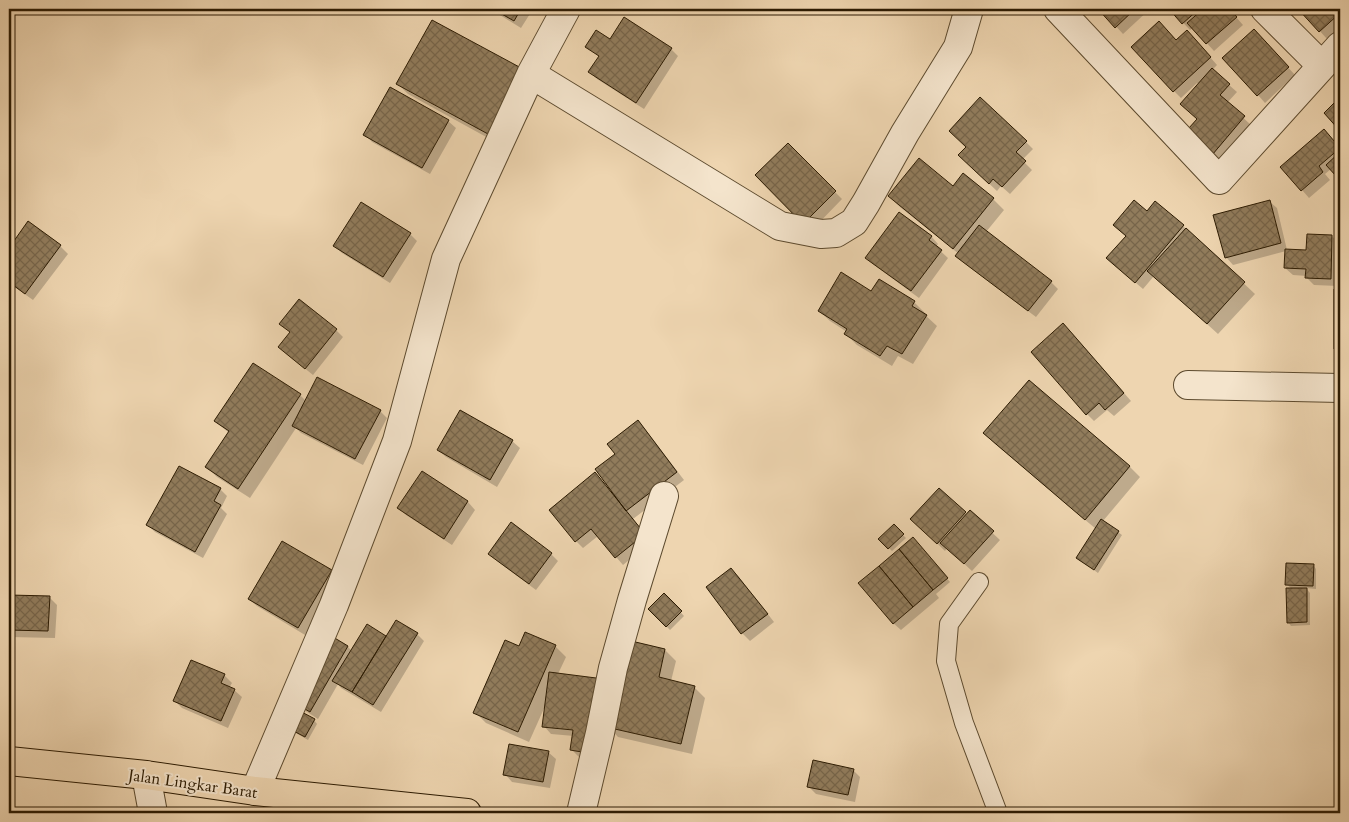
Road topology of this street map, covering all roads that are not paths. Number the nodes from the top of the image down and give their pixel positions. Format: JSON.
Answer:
{"nodes":[{"id":1,"x":566,"y":9,"type":"edge"},
{"id":2,"x":969,"y":9,"type":"edge"},
{"id":3,"x":1058,"y":9,"type":"edge"},
{"id":4,"x":1265,"y":9,"type":"edge"},
{"id":5,"x":1331,"y":56,"type":"edge"},
{"id":6,"x":531,"y":74,"type":"junction"},
{"id":7,"x":1188,"y":385,"type":"dead end"},
{"id":8,"x":1340,"y":388,"type":"edge"},
{"id":9,"x":664,"y":496,"type":"dead end"},
{"id":10,"x":979,"y":582,"type":"dead end"},
{"id":11,"x":9,"y":762,"type":"edge"},
{"id":12,"x":146,"y":775,"type":"junction"},
{"id":13,"x":255,"y":791,"type":"junction"},
{"id":14,"x":152,"y":813,"type":"edge"},
{"id":15,"x":467,"y":813,"type":"edge"},
{"id":16,"x":581,"y":813,"type":"edge"},
{"id":17,"x":998,"y":813,"type":"edge"}],
"edges":[{"from":1,"to":6,"type":"street"},
{"from":2,"to":6,"type":"street"},
{"from":3,"to":5,"type":"street"},
{"from":4,"to":5,"type":"street"},
{"from":6,"to":13,"type":"street"},
{"from":7,"to":8,"type":"street"},
{"from":9,"to":16,"type":"street"},
{"from":10,"to":17,"type":"lane"},
{"from":11,"to":12,"type":"highway","name":"Jalan Lingkar Barat"},
{"from":12,"to":13,"type":"highway","name":"Jalan Lingkar Barat"},
{"from":12,"to":14,"type":"street"},
{"from":13,"to":15,"type":"highway","name":"Jalan Lingkar Barat"}]}
